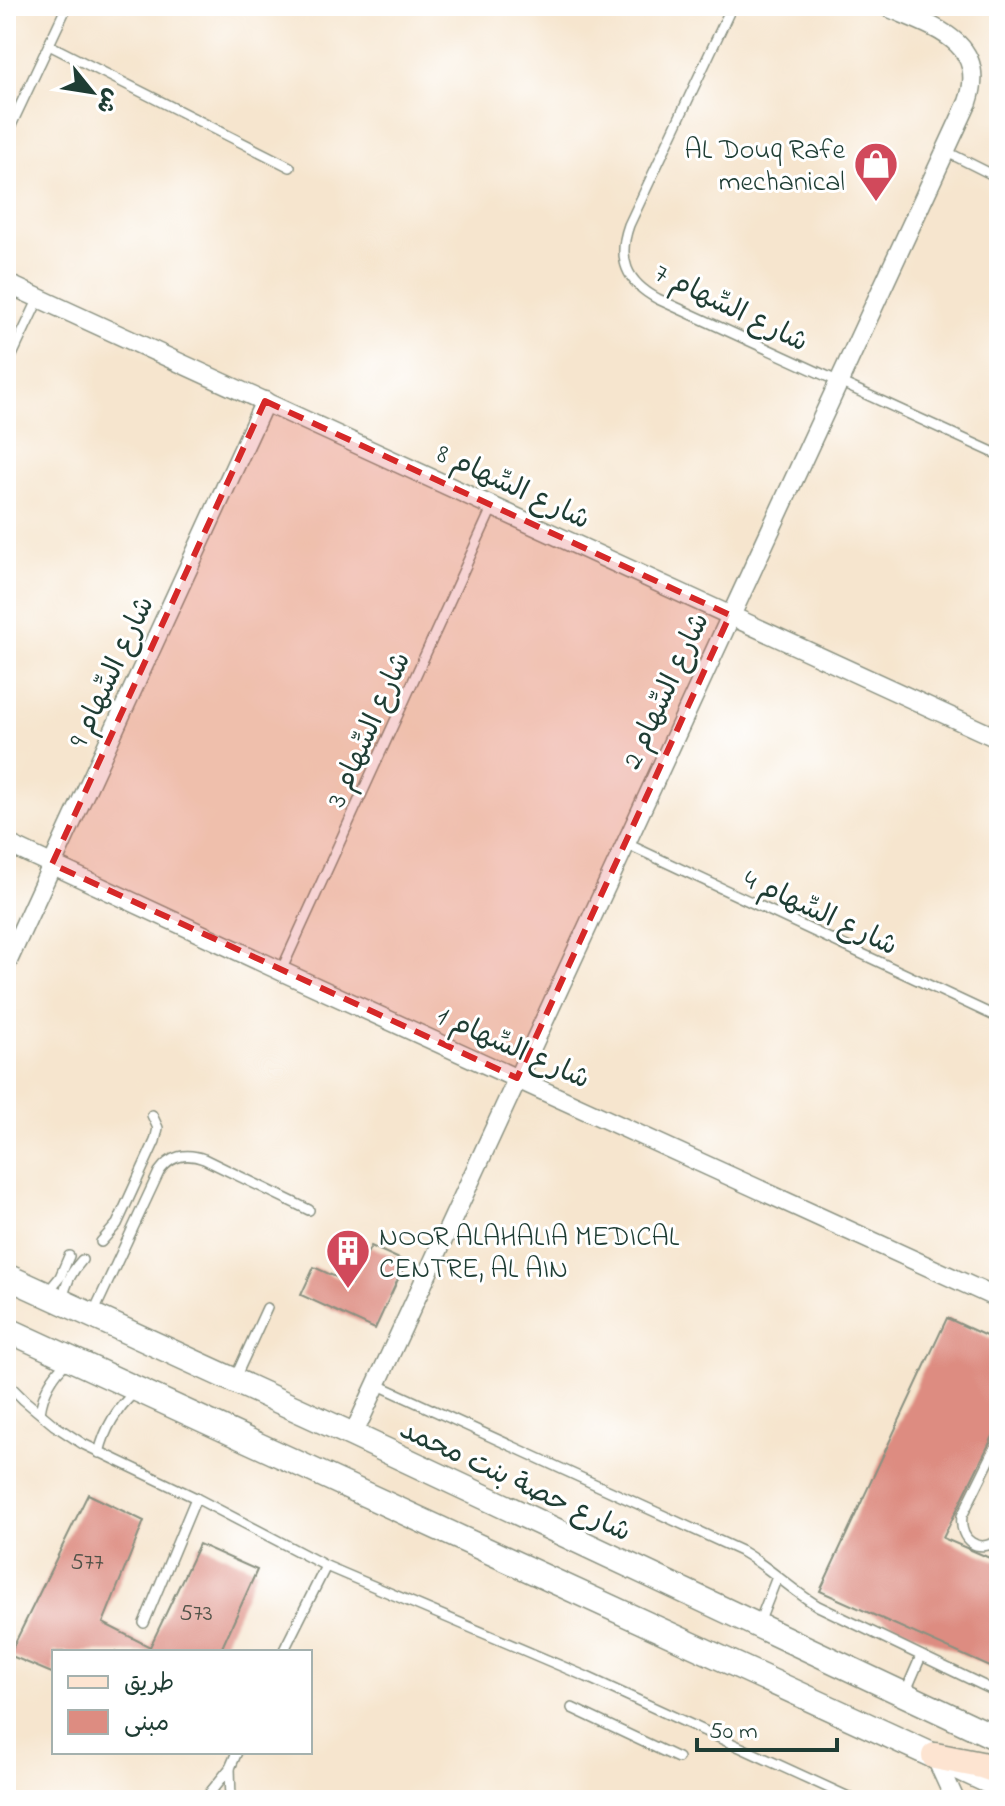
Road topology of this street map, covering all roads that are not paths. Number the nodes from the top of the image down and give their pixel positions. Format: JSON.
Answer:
{"nodes":[{"id":1,"x":67,"y":6,"type":"edge"},
{"id":2,"x":732,"y":6,"type":"edge"},
{"id":3,"x":885,"y":6,"type":"edge"},
{"id":4,"x":49,"y":45,"type":"junction"},
{"id":5,"x":6,"y":136,"type":"edge"},
{"id":6,"x":945,"y":151,"type":"junction"},
{"id":7,"x":290,"y":167,"type":"dead end"},
{"id":8,"x":999,"y":178,"type":"edge"},
{"id":9,"x":6,"y":283,"type":"edge"},
{"id":10,"x":39,"y":298,"type":"junction"},
{"id":11,"x":6,"y":368,"type":"edge"},
{"id":12,"x":838,"y":382,"type":"junction"},
{"id":13,"x":265,"y":401,"type":"junction"},
{"id":14,"x":999,"y":455,"type":"edge"},
{"id":15,"x":493,"y":506,"type":"junction"},
{"id":16,"x":730,"y":615,"type":"junction"},
{"id":17,"x":999,"y":739,"type":"edge"},
{"id":18,"x":6,"y":843,"type":"edge"},
{"id":19,"x":625,"y":843,"type":"junction"},
{"id":20,"x":52,"y":864,"type":"junction"},
{"id":21,"x":6,"y":965,"type":"edge"},
{"id":22,"x":281,"y":971,"type":"junction"},
{"id":23,"x":999,"y":1018,"type":"edge"},
{"id":24,"x":517,"y":1078,"type":"junction"},
{"id":25,"x":152,"y":1115,"type":"dead end"},
{"id":26,"x":309,"y":1210,"type":"dead end"},
{"id":27,"x":101,"y":1242,"type":"dead end"},
{"id":28,"x":69,"y":1256,"type":"dead end"},
{"id":29,"x":82,"y":1260,"type":"dead end"},
{"id":30,"x":6,"y":1276,"type":"edge"},
{"id":31,"x":54,"y":1298,"type":"junction"},
{"id":32,"x":999,"y":1299,"type":"edge"},
{"id":33,"x":267,"y":1308,"type":"dead end"},
{"id":34,"x":92,"y":1316,"type":"junction"},
{"id":35,"x":6,"y":1329,"type":"edge"},
{"id":36,"x":70,"y":1359,"type":"junction"},
{"id":37,"x":234,"y":1381,"type":"junction"},
{"id":38,"x":6,"y":1382,"type":"edge"},
{"id":39,"x":376,"y":1384,"type":"junction"},
{"id":40,"x":138,"y":1389,"type":"junction"},
{"id":41,"x":40,"y":1413,"type":"junction"},
{"id":42,"x":353,"y":1435,"type":"junction"},
{"id":43,"x":999,"y":1441,"type":"edge"},
{"id":44,"x":99,"y":1453,"type":"junction"},
{"id":45,"x":196,"y":1498,"type":"junction"},
{"id":46,"x":999,"y":1540,"type":"edge"},
{"id":47,"x":326,"y":1566,"type":"junction"},
{"id":48,"x":777,"y":1577,"type":"junction"},
{"id":49,"x":144,"y":1623,"type":"dead end"},
{"id":50,"x":758,"y":1626,"type":"junction"},
{"id":51,"x":284,"y":1650,"type":"edge"},
{"id":52,"x":921,"y":1656,"type":"junction"},
{"id":53,"x":999,"y":1693,"type":"edge"},
{"id":54,"x":904,"y":1694,"type":"junction"},
{"id":55,"x":572,"y":1708,"type":"dead end"},
{"id":56,"x":999,"y":1739,"type":"edge"},
{"id":57,"x":236,"y":1754,"type":"edge"},
{"id":58,"x":935,"y":1756,"type":"junction"},
{"id":59,"x":678,"y":1758,"type":"dead end"},
{"id":60,"x":230,"y":1768,"type":"junction"},
{"id":61,"x":999,"y":1771,"type":"edge"},
{"id":62,"x":999,"y":1786,"type":"edge"},
{"id":63,"x":204,"y":1800,"type":"edge"},
{"id":64,"x":231,"y":1800,"type":"edge"},
{"id":65,"x":855,"y":1800,"type":"edge"},
{"id":66,"x":955,"y":1800,"type":"edge"}],
"edges":[{"from":1,"to":4,"type":"lane"},
{"from":2,"to":12,"type":"lane","name":"شارع السِّهام 7"},
{"from":3,"to":6,"type":"street","name":"شارع السِّهام 2"},
{"from":4,"to":5,"type":"lane"},
{"from":4,"to":7,"type":"lane"},
{"from":6,"to":8,"type":"lane"},
{"from":6,"to":12,"type":"street","name":"شارع السِّهام 2"},
{"from":9,"to":10,"type":"street","name":"شارع السِّهام 8"},
{"from":10,"to":11,"type":"lane"},
{"from":10,"to":13,"type":"street","name":"شارع السِّهام 8"},
{"from":12,"to":14,"type":"lane","name":"شارع السِّهام 7"},
{"from":12,"to":16,"type":"street","name":"شارع السِّهام 2"},
{"from":13,"to":15,"type":"street","name":"شارع السِّهام 8"},
{"from":13,"to":20,"type":"street","name":"شارع السِّهام 9"},
{"from":15,"to":16,"type":"street","name":"شارع السِّهام 8"},
{"from":15,"to":22,"type":"lane","name":"شارع السِّهام 3"},
{"from":16,"to":17,"type":"street","name":"شارع السِّهام 8"},
{"from":16,"to":19,"type":"street","name":"شارع السِّهام 2"},
{"from":18,"to":20,"type":"street","name":"شارع السِّهام 1"},
{"from":19,"to":23,"type":"lane","name":"شارع السِّهام 4"},
{"from":19,"to":24,"type":"street","name":"شارع السِّهام 2"},
{"from":20,"to":21,"type":"street","name":"شارع السِّهام 9"},
{"from":20,"to":22,"type":"street","name":"شارع السِّهام 1"},
{"from":22,"to":24,"type":"street","name":"شارع السِّهام 1"},
{"from":24,"to":32,"type":"street","name":"شارع السِّهام 1"},
{"from":24,"to":39,"type":"street","name":"شارع السِّهام 2"},
{"from":25,"to":27,"type":"lane"},
{"from":26,"to":34,"type":"lane"},
{"from":28,"to":31,"type":"lane"},
{"from":29,"to":31,"type":"lane"},
{"from":30,"to":31,"type":"street","name":"شارع حصة بنت محمد"},
{"from":31,"to":34,"type":"street","name":"شارع حصة بنت محمد"},
{"from":33,"to":37,"type":"lane"},
{"from":34,"to":37,"type":"street","name":"شارع حصة بنت محمد"},
{"from":35,"to":36,"type":"street"},
{"from":36,"to":40,"type":"street"},
{"from":36,"to":41,"type":"lane"},
{"from":37,"to":42,"type":"street","name":"شارع حصة بنت محمد"},
{"from":38,"to":41,"type":"lane"},
{"from":39,"to":42,"type":"street","name":"شارع السِّهام 2"},
{"from":39,"to":48,"type":"lane"},
{"from":40,"to":44,"type":"lane"},
{"from":40,"to":58,"type":"street"},
{"from":41,"to":44,"type":"lane"},
{"from":42,"to":50,"type":"street","name":"شارع حصة بنت محمد"},
{"from":43,"to":46,"type":"lane"},
{"from":44,"to":45,"type":"lane"},
{"from":45,"to":47,"type":"lane"},
{"from":45,"to":49,"type":"lane"},
{"from":47,"to":51,"type":"lane"},
{"from":47,"to":65,"type":"lane"},
{"from":48,"to":50,"type":"lane"},
{"from":48,"to":52,"type":"lane"},
{"from":50,"to":54,"type":"street","name":"شارع حصة بنت محمد"},
{"from":52,"to":53,"type":"lane"},
{"from":52,"to":54,"type":"lane"},
{"from":54,"to":56,"type":"street","name":"شارع حصة بنت محمد"},
{"from":55,"to":59,"type":"lane"},
{"from":57,"to":60,"type":"lane"},
{"from":58,"to":61,"type":"main road"},
{"from":58,"to":62,"type":"street"},
{"from":58,"to":66,"type":"street"},
{"from":60,"to":63,"type":"lane"},
{"from":60,"to":64,"type":"lane"}]}
